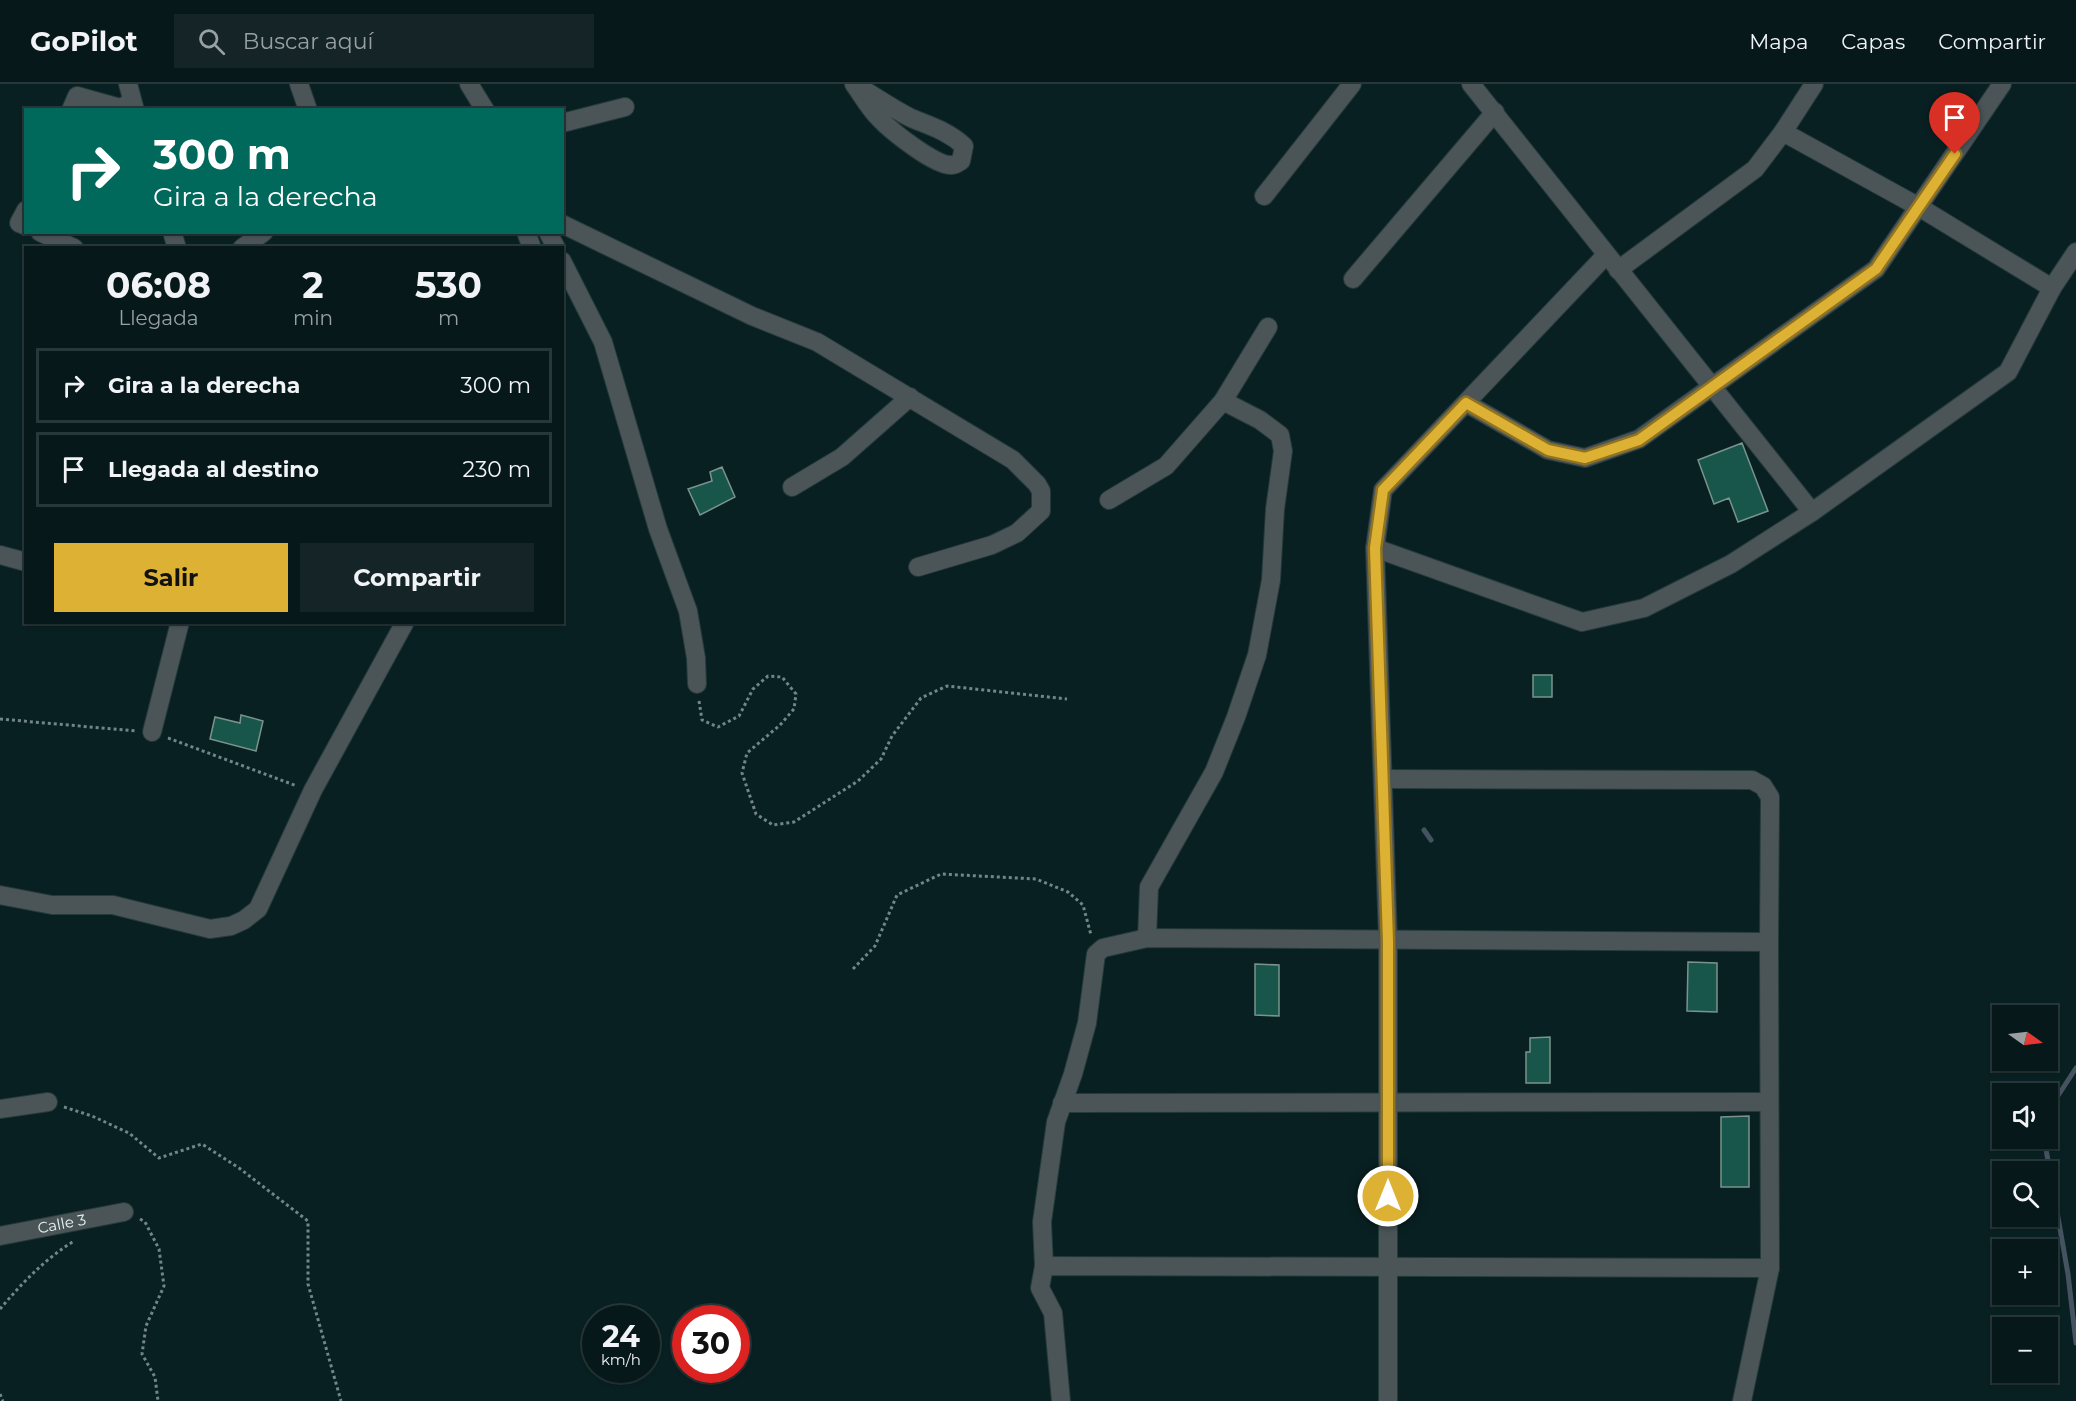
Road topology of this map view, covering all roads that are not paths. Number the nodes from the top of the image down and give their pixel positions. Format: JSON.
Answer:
{"nodes":[{"id":1,"x":128,"y":84,"type":"edge"},
{"id":2,"x":299,"y":84,"type":"edge"},
{"id":3,"x":469,"y":84,"type":"edge"},
{"id":4,"x":854,"y":84,"type":"edge"},
{"id":5,"x":1352,"y":84,"type":"edge"},
{"id":6,"x":1471,"y":84,"type":"edge"},
{"id":7,"x":1814,"y":84,"type":"edge"},
{"id":8,"x":2002,"y":84,"type":"edge"},
{"id":9,"x":133,"y":106,"type":"edge"},
{"id":10,"x":625,"y":107,"type":"dead end"},
{"id":11,"x":71,"y":108,"type":"edge"},
{"id":12,"x":120,"y":108,"type":"edge"},
{"id":13,"x":307,"y":108,"type":"edge"},
{"id":14,"x":484,"y":108,"type":"edge"},
{"id":15,"x":1495,"y":112,"type":"junction"},
{"id":16,"x":564,"y":122,"type":"edge"},
{"id":17,"x":1783,"y":132,"type":"junction"},
{"id":18,"x":1264,"y":196,"type":"dead end"},
{"id":19,"x":1919,"y":207,"type":"junction"},
{"id":20,"x":564,"y":225,"type":"edge"},
{"id":21,"x":44,"y":234,"type":"edge"},
{"id":22,"x":261,"y":234,"type":"edge"},
{"id":23,"x":70,"y":246,"type":"edge"},
{"id":24,"x":245,"y":246,"type":"edge"},
{"id":25,"x":2076,"y":252,"type":"edge"},
{"id":26,"x":1606,"y":255,"type":"junction"},
{"id":27,"x":564,"y":265,"type":"edge"},
{"id":28,"x":1618,"y":270,"type":"junction"},
{"id":29,"x":1353,"y":279,"type":"dead end"},
{"id":30,"x":2052,"y":288,"type":"junction"},
{"id":31,"x":1268,"y":327,"type":"dead end"},
{"id":32,"x":1713,"y":387,"type":"junction"},
{"id":33,"x":910,"y":397,"type":"junction"},
{"id":34,"x":1223,"y":400,"type":"junction"},
{"id":35,"x":1466,"y":403,"type":"junction"},
{"id":36,"x":792,"y":487,"type":"dead end"},
{"id":37,"x":1109,"y":501,"type":"dead end"},
{"id":38,"x":1812,"y":512,"type":"junction"},
{"id":39,"x":1375,"y":548,"type":"junction"},
{"id":40,"x":0,"y":555,"type":"edge"},
{"id":41,"x":24,"y":561,"type":"edge"},
{"id":42,"x":918,"y":567,"type":"dead end"},
{"id":43,"x":179,"y":624,"type":"edge"},
{"id":44,"x":404,"y":624,"type":"edge"},
{"id":45,"x":697,"y":684,"type":"road end"},
{"id":46,"x":152,"y":732,"type":"dead end"},
{"id":47,"x":1383,"y":779,"type":"junction"},
{"id":48,"x":0,"y":895,"type":"edge"},
{"id":49,"x":1148,"y":938,"type":"junction"},
{"id":50,"x":1388,"y":941,"type":"junction"},
{"id":51,"x":1769,"y":942,"type":"junction"},
{"id":52,"x":48,"y":1102,"type":"road end"},
{"id":53,"x":1388,"y":1102,"type":"junction"},
{"id":54,"x":1769,"y":1102,"type":"junction"},
{"id":55,"x":1062,"y":1103,"type":"junction"},
{"id":56,"x":0,"y":1109,"type":"edge"},
{"id":57,"x":124,"y":1212,"type":"road end"},
{"id":58,"x":0,"y":1236,"type":"edge"},
{"id":59,"x":1044,"y":1266,"type":"junction"},
{"id":60,"x":1389,"y":1266,"type":"junction"},
{"id":61,"x":1770,"y":1268,"type":"junction"},
{"id":62,"x":1060,"y":1401,"type":"edge"},
{"id":63,"x":1388,"y":1401,"type":"edge"},
{"id":64,"x":1742,"y":1401,"type":"edge"}],
"edges":[{"from":1,"to":9,"type":"street"},
{"from":2,"to":13,"type":"street"},
{"from":3,"to":14,"type":"street"},
{"from":4,"to":4,"type":"street"},
{"from":5,"to":18,"type":"street"},
{"from":6,"to":15,"type":"street"},
{"from":7,"to":17,"type":"street"},
{"from":8,"to":19,"type":"street"},
{"from":10,"to":16,"type":"street"},
{"from":11,"to":12,"type":"street"},
{"from":15,"to":26,"type":"street"},
{"from":15,"to":29,"type":"street"},
{"from":17,"to":19,"type":"street"},
{"from":17,"to":28,"type":"street"},
{"from":19,"to":30,"type":"street"},
{"from":19,"to":32,"type":"street"},
{"from":20,"to":33,"type":"street"},
{"from":21,"to":23,"type":"street"},
{"from":22,"to":24,"type":"street"},
{"from":25,"to":30,"type":"street"},
{"from":26,"to":28,"type":"street"},
{"from":26,"to":35,"type":"street"},
{"from":27,"to":45,"type":"street"},
{"from":28,"to":32,"type":"street"},
{"from":30,"to":38,"type":"street"},
{"from":31,"to":34,"type":"street"},
{"from":32,"to":35,"type":"street"},
{"from":32,"to":38,"type":"street"},
{"from":33,"to":36,"type":"street"},
{"from":33,"to":42,"type":"street"},
{"from":34,"to":37,"type":"street"},
{"from":34,"to":49,"type":"street"},
{"from":35,"to":39,"type":"street"},
{"from":38,"to":39,"type":"street"},
{"from":39,"to":47,"type":"street"},
{"from":40,"to":41,"type":"street"},
{"from":43,"to":46,"type":"street"},
{"from":44,"to":48,"type":"street"},
{"from":47,"to":50,"type":"street"},
{"from":47,"to":51,"type":"street"},
{"from":49,"to":50,"type":"street"},
{"from":49,"to":55,"type":"street"},
{"from":50,"to":51,"type":"street"},
{"from":50,"to":53,"type":"street"},
{"from":51,"to":54,"type":"street"},
{"from":52,"to":56,"type":"street"},
{"from":53,"to":54,"type":"street"},
{"from":53,"to":55,"type":"street"},
{"from":53,"to":60,"type":"street"},
{"from":54,"to":61,"type":"street"},
{"from":55,"to":59,"type":"street"},
{"from":57,"to":58,"type":"street","name":"Calle 3"},
{"from":59,"to":60,"type":"street"},
{"from":59,"to":62,"type":"street"},
{"from":60,"to":61,"type":"street"},
{"from":60,"to":63,"type":"street"},
{"from":61,"to":64,"type":"street"}]}
